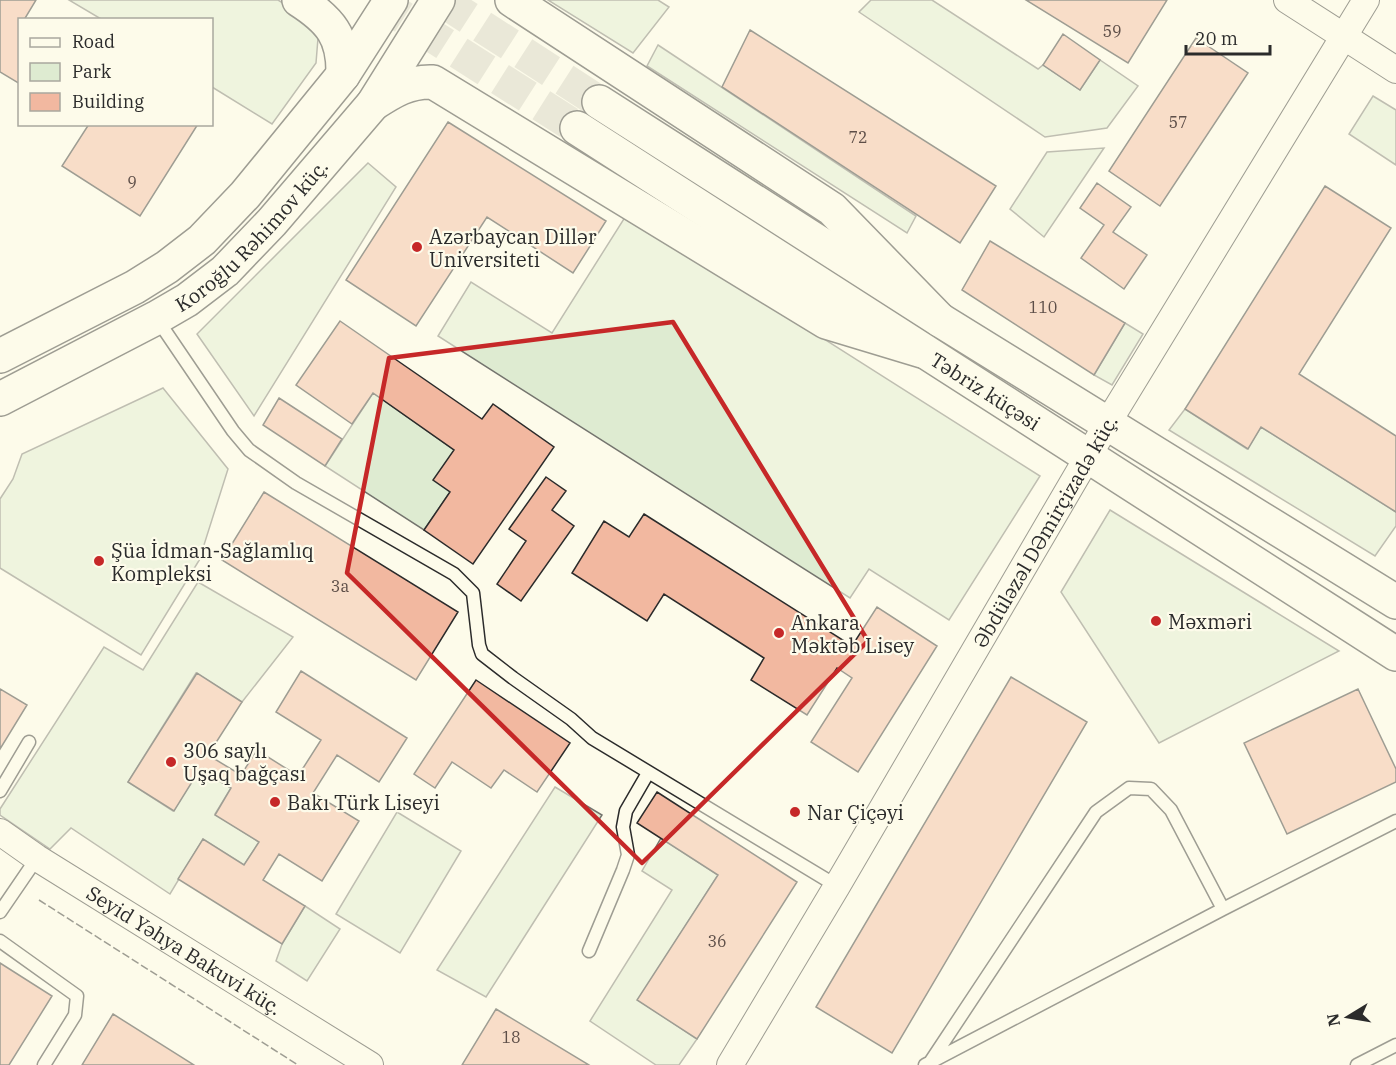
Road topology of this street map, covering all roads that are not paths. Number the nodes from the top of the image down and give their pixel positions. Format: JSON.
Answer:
{"nodes":[{"id":1,"x":298,"y":0,"type":"edge"},
{"id":2,"x":391,"y":0,"type":"edge"},
{"id":3,"x":438,"y":0,"type":"edge"},
{"id":4,"x":512,"y":0,"type":"edge"},
{"id":5,"x":1287,"y":0,"type":"edge"},
{"id":6,"x":1366,"y":0,"type":"edge"},
{"id":7,"x":1344,"y":37,"type":"junction"},
{"id":8,"x":1396,"y":70,"type":"edge"},
{"id":9,"x":343,"y":75,"type":"junction"},
{"id":10,"x":599,"y":102,"type":"tunnel mouth"},
{"id":11,"x":373,"y":104,"type":"junction"},
{"id":12,"x":577,"y":128,"type":"tunnel mouth"},
{"id":13,"x":156,"y":318,"type":"junction"},
{"id":14,"x":940,"y":320,"type":"junction"},
{"id":15,"x":922,"y":351,"type":"junction"},
{"id":16,"x":0,"y":356,"type":"edge"},
{"id":17,"x":0,"y":399,"type":"edge"},
{"id":18,"x":1107,"y":424,"type":"junction"},
{"id":19,"x":1089,"y":456,"type":"junction"},
{"id":20,"x":1396,"y":602,"type":"edge"},
{"id":21,"x":1396,"y":654,"type":"edge"},
{"id":22,"x":29,"y":742,"type":"dead end"},
{"id":23,"x":648,"y":772,"type":"junction"},
{"id":24,"x":0,"y":791,"type":"edge"},
{"id":25,"x":1396,"y":821,"type":"edge"},
{"id":26,"x":0,"y":832,"type":"edge"},
{"id":27,"x":37,"y":858,"type":"junction"},
{"id":28,"x":837,"y":886,"type":"junction"},
{"id":29,"x":1223,"y":909,"type":"junction"},
{"id":30,"x":0,"y":912,"type":"edge"},
{"id":31,"x":0,"y":940,"type":"edge"},
{"id":32,"x":589,"y":951,"type":"dead end"},
{"id":33,"x":1396,"y":1045,"type":"edge"},
{"id":34,"x":928,"y":1063,"type":"edge"},
{"id":35,"x":45,"y":1065,"type":"edge"},
{"id":36,"x":370,"y":1065,"type":"edge"},
{"id":37,"x":730,"y":1065,"type":"edge"},
{"id":38,"x":1357,"y":1065,"type":"edge"}],
"edges":[{"from":1,"to":9,"type":"main road"},
{"from":2,"to":9,"type":"main road","name":"Koroğlu Rəhimov küç."},
{"from":3,"to":11,"type":"main road","name":"Koroğlu Rəhimov küç."},
{"from":4,"to":14,"type":"main road"},
{"from":5,"to":7,"type":"street"},
{"from":6,"to":7,"type":"street","name":"Əbdüləzəl DƏmirçizadə küç."},
{"from":7,"to":8,"type":"street"},
{"from":7,"to":18,"type":"street","name":"Əbdüləzəl DƏmirçizadə küç."},
{"from":9,"to":16,"type":"main road","name":"Koroğlu Rəhimov küç."},
{"from":10,"to":14,"type":"main road","name":"Təbriz küçəsi"},
{"from":11,"to":13,"type":"main road","name":"Koroğlu Rəhimov küç."},
{"from":11,"to":15,"type":"main road"},
{"from":12,"to":15,"type":"main road","name":"Təbriz küçəsi"},
{"from":13,"to":17,"type":"main road","name":"Koroğlu Rəhimov küç."},
{"from":13,"to":23,"type":"lane"},
{"from":14,"to":18,"type":"main road","name":"Təbriz küçəsi"},
{"from":15,"to":19,"type":"main road","name":"Təbriz küçəsi"},
{"from":18,"to":19,"type":"street","name":"Əbdüləzəl DƏmirçizadə küç."},
{"from":18,"to":20,"type":"main road","name":"Təbriz küçəsi"},
{"from":19,"to":21,"type":"main road","name":"Təbriz küçəsi"},
{"from":19,"to":28,"type":"street","name":"Əbdüləzəl DƏmirçizadə küç."},
{"from":22,"to":24,"type":"lane"},
{"from":23,"to":28,"type":"lane"},
{"from":23,"to":32,"type":"lane"},
{"from":25,"to":29,"type":"lane"},
{"from":26,"to":27,"type":"street","name":"Seyid Yəhya Bakuvi küç."},
{"from":27,"to":30,"type":"lane"},
{"from":27,"to":36,"type":"street","name":"Seyid Yəhya Bakuvi küç."},
{"from":28,"to":37,"type":"street","name":"Əbdüləzəl DƏmirçizadə küç."},
{"from":29,"to":34,"type":"lane"},
{"from":29,"to":34,"type":"lane"},
{"from":31,"to":35,"type":"lane"},
{"from":33,"to":38,"type":"lane"}]}
